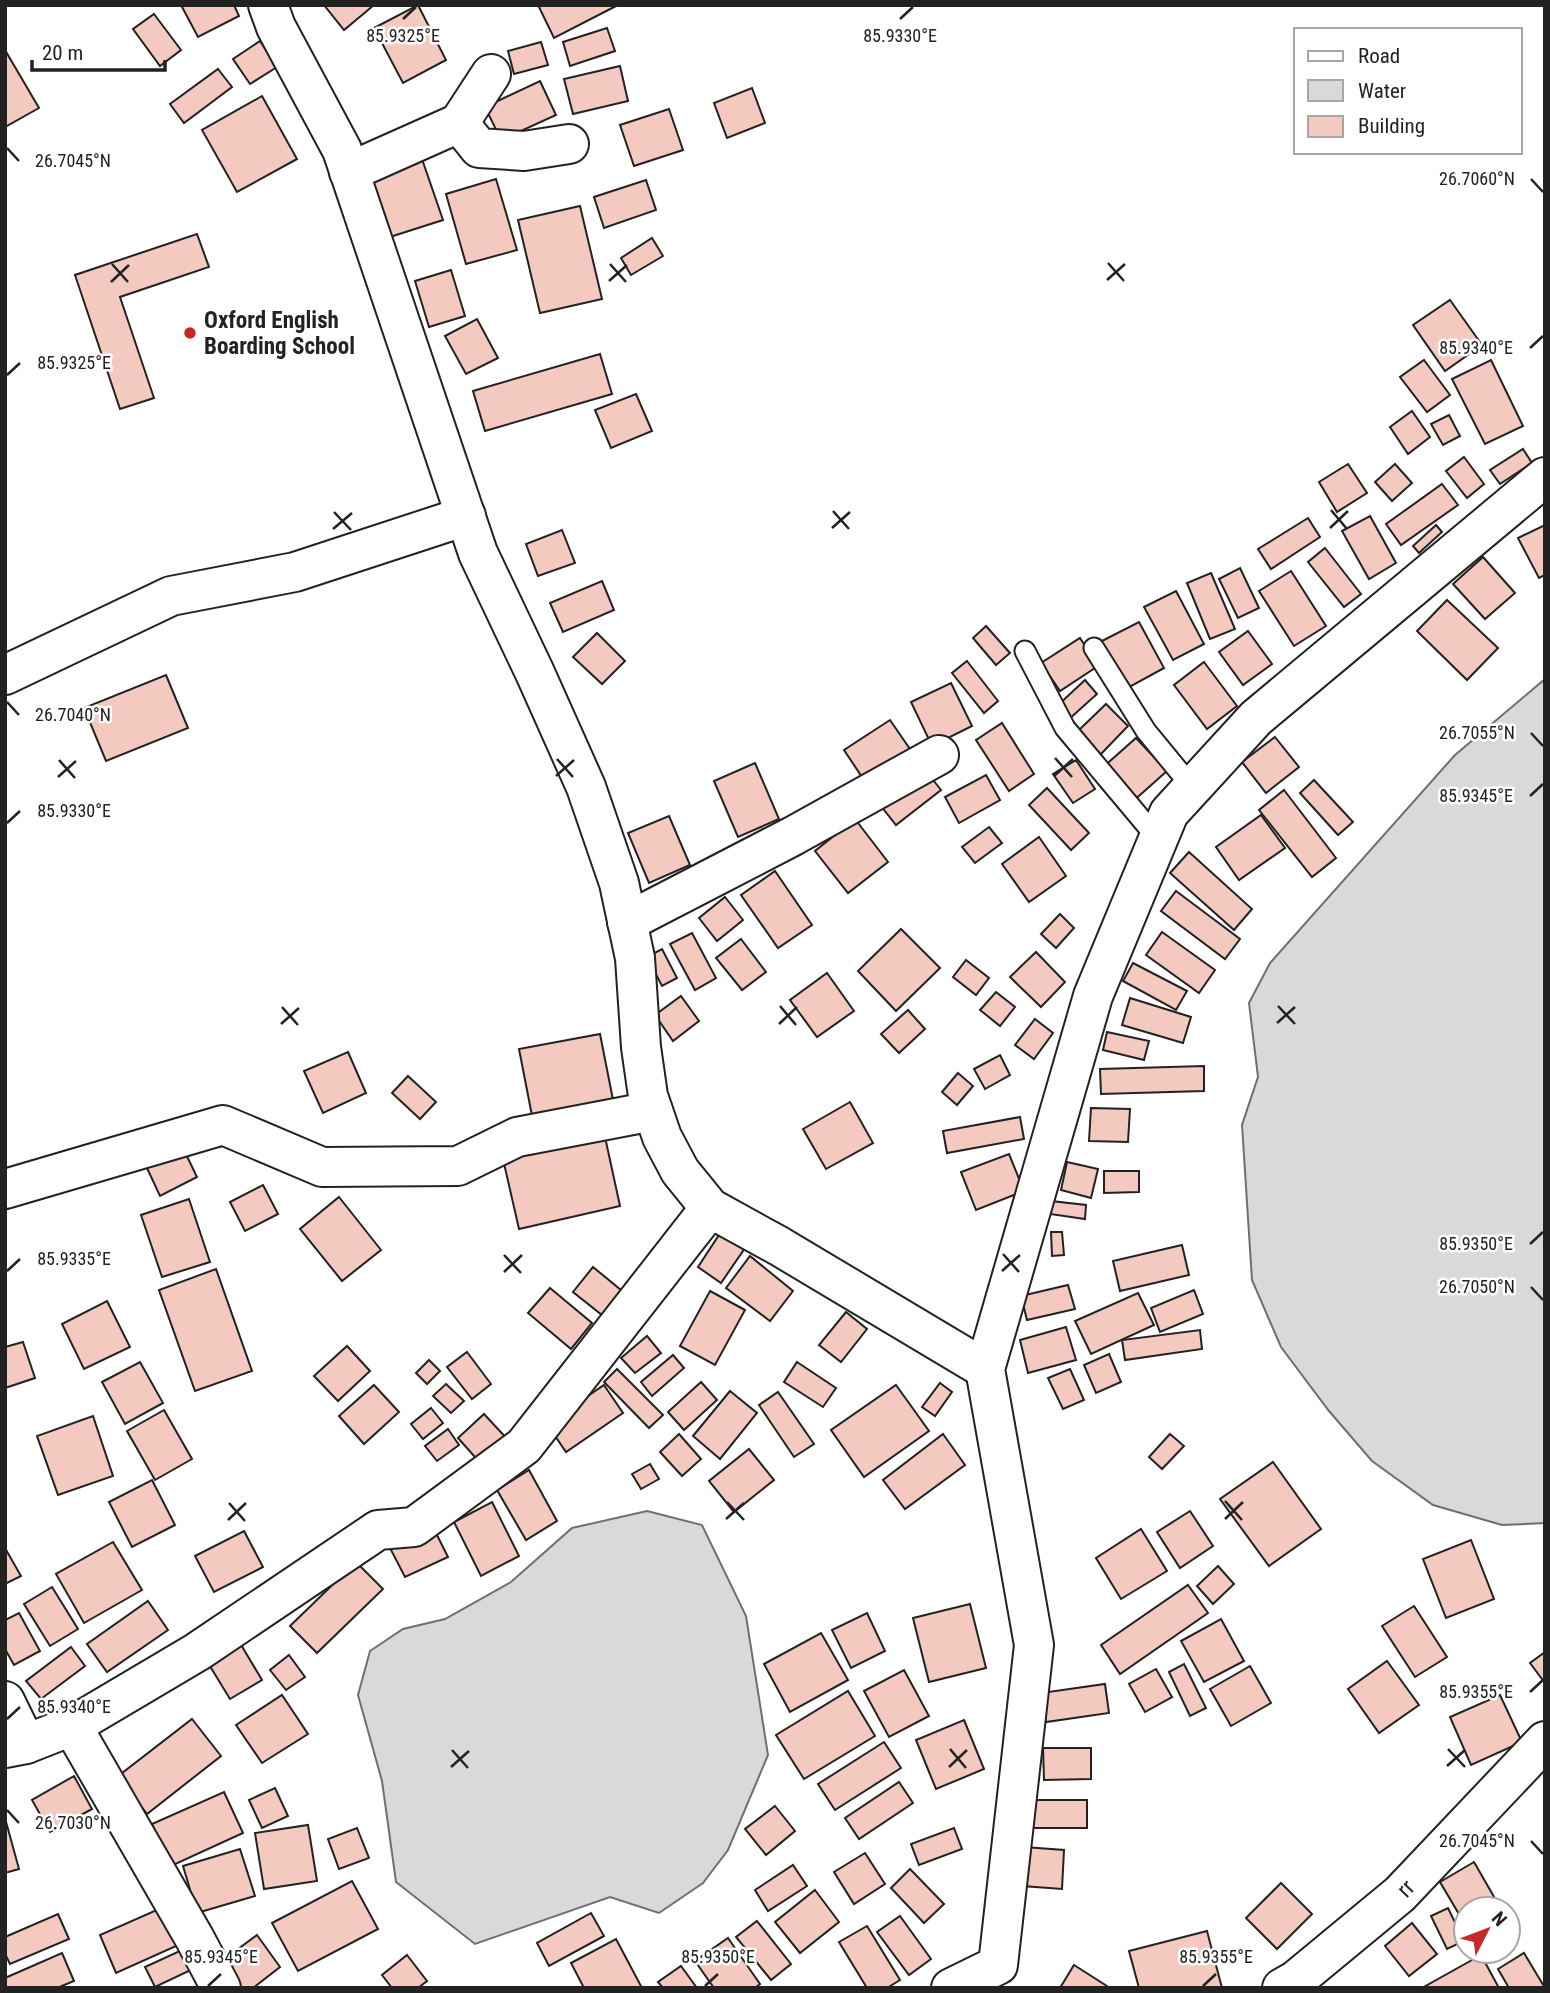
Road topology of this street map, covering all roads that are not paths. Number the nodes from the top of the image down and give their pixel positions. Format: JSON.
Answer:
{"nodes":[{"id":1,"x":268,"y":5,"type":"edge"},
{"id":2,"x":491,"y":74,"type":"dead end"},
{"id":3,"x":459,"y":123,"type":"junction"},
{"id":4,"x":569,"y":144,"type":"dead end"},
{"id":5,"x":349,"y":173,"type":"junction"},
{"id":6,"x":1545,"y":477,"type":"edge"},
{"id":7,"x":466,"y":516,"type":"junction"},
{"id":8,"x":1094,"y":648,"type":"dead end"},
{"id":9,"x":1025,"y":651,"type":"dead end"},
{"id":10,"x":5,"y":675,"type":"edge"},
{"id":11,"x":939,"y":755,"type":"dead end"},
{"id":12,"x":1192,"y":787,"type":"junction"},
{"id":13,"x":1158,"y":839,"type":"junction"},
{"id":14,"x":627,"y":922,"type":"junction"},
{"id":15,"x":653,"y":1111,"type":"junction"},
{"id":16,"x":5,"y":1189,"type":"edge"},
{"id":17,"x":710,"y":1208,"type":"junction"},
{"id":18,"x":985,"y":1368,"type":"junction"},
{"id":19,"x":5,"y":1701,"type":"edge"},
{"id":20,"x":72,"y":1726,"type":"junction"},
{"id":21,"x":1545,"y":1741,"type":"edge"},
{"id":22,"x":16,"y":1746,"type":"edge"},
{"id":23,"x":1009,"y":1977,"type":"edge"},
{"id":24,"x":221,"y":1988,"type":"edge"},
{"id":25,"x":951,"y":1988,"type":"edge"},
{"id":26,"x":1282,"y":1988,"type":"edge"}],
"edges":[{"from":1,"to":5,"type":"street"},
{"from":2,"to":3,"type":"street"},
{"from":3,"to":4,"type":"street"},
{"from":3,"to":5,"type":"street"},
{"from":5,"to":7,"type":"street"},
{"from":6,"to":12,"type":"street"},
{"from":7,"to":10,"type":"street"},
{"from":7,"to":14,"type":"street"},
{"from":8,"to":12,"type":"lane"},
{"from":9,"to":13,"type":"lane"},
{"from":11,"to":14,"type":"street"},
{"from":12,"to":13,"type":"street"},
{"from":13,"to":18,"type":"street"},
{"from":14,"to":15,"type":"street"},
{"from":15,"to":16,"type":"street"},
{"from":15,"to":17,"type":"street"},
{"from":17,"to":18,"type":"street"},
{"from":17,"to":20,"type":"street"},
{"from":18,"to":23,"type":"street"},
{"from":19,"to":22,"type":"street"},
{"from":20,"to":22,"type":"street"},
{"from":20,"to":24,"type":"street"},
{"from":21,"to":26,"type":"street","name":"rr"},
{"from":23,"to":25,"type":"street"}]}
